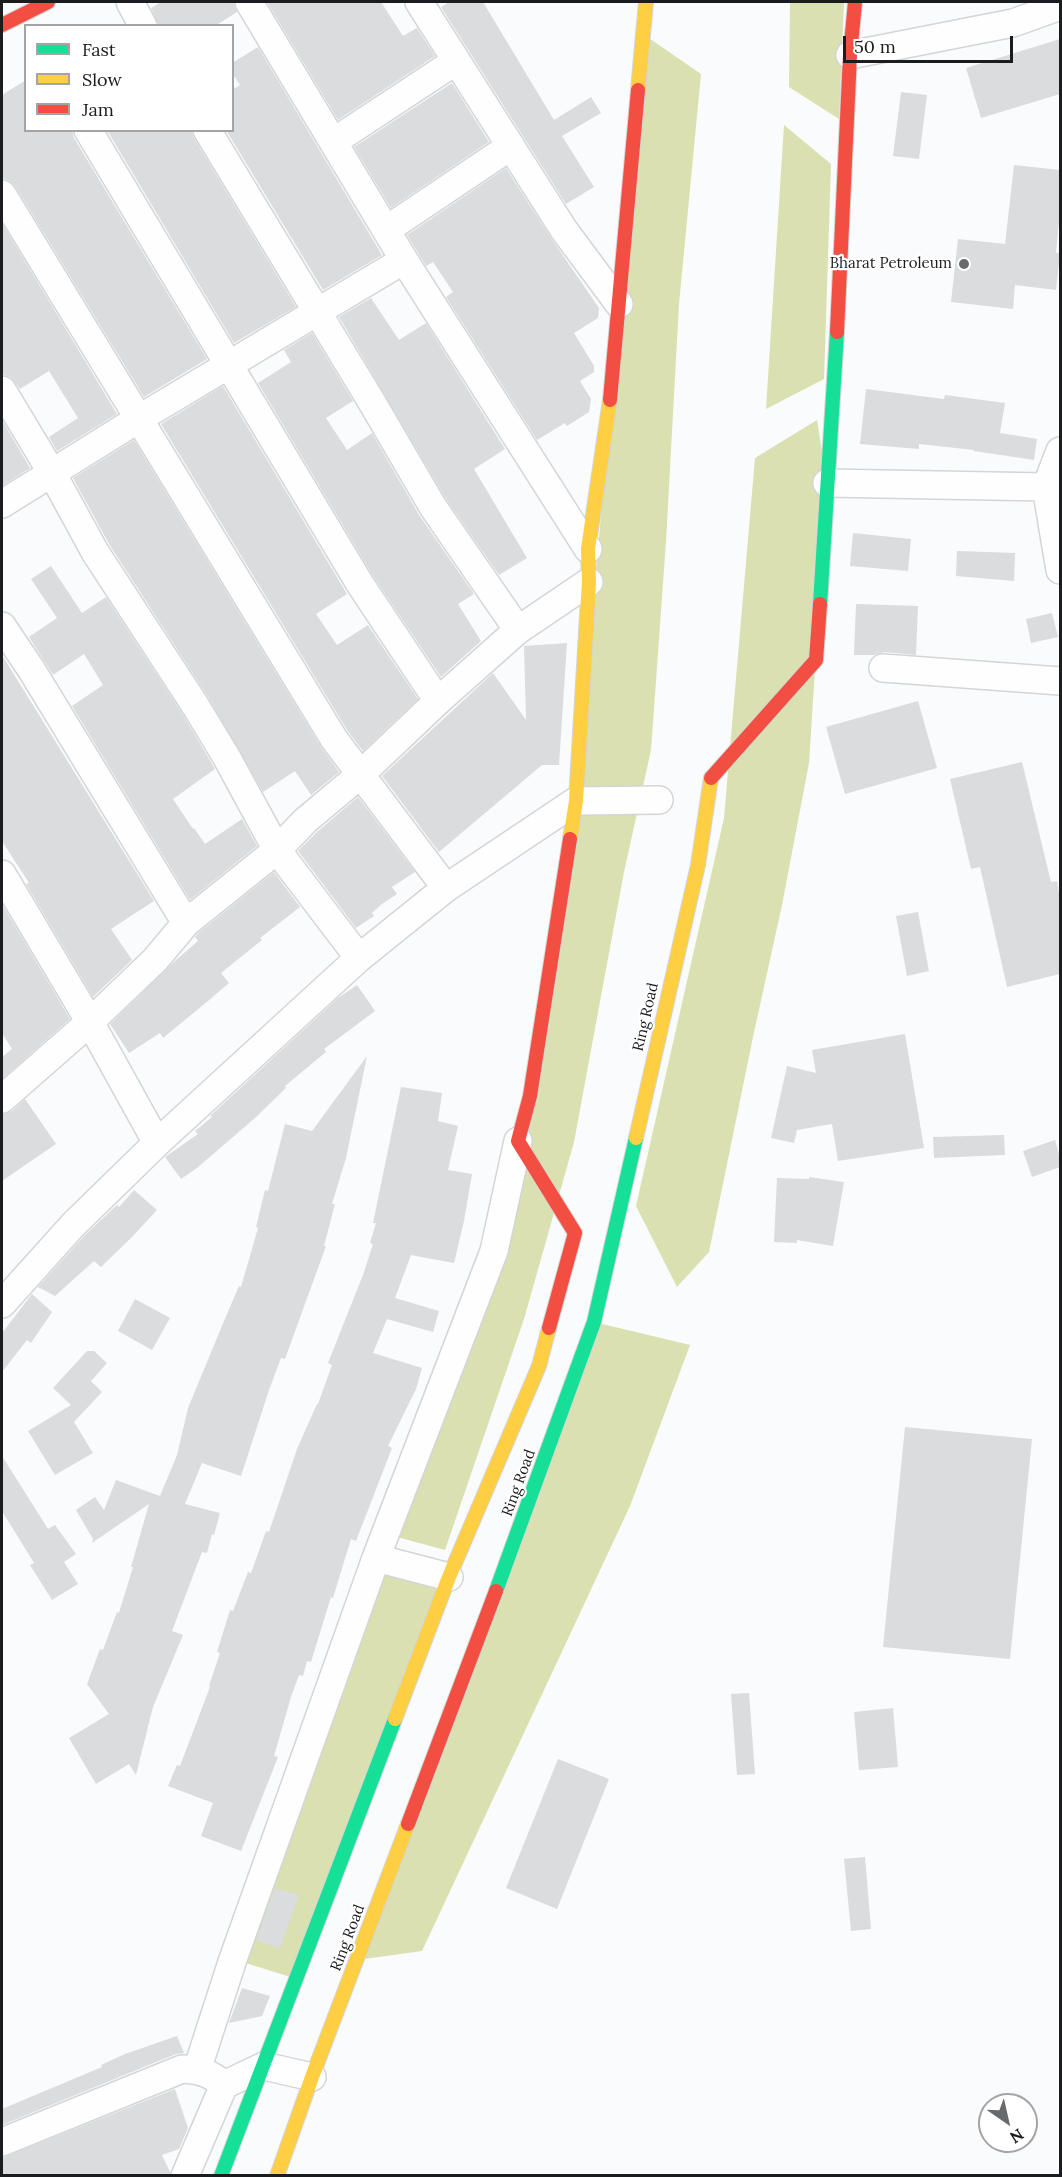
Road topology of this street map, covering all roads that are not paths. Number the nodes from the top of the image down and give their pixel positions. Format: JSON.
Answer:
{"nodes":[{"id":1,"x":48,"y":2,"type":"edge"},
{"id":2,"x":130,"y":2,"type":"edge"},
{"id":3,"x":249,"y":2,"type":"edge"},
{"id":4,"x":419,"y":2,"type":"edge"},
{"id":5,"x":646,"y":2,"type":"edge"},
{"id":6,"x":855,"y":2,"type":"edge"},
{"id":7,"x":1060,"y":6,"type":"edge"},
{"id":8,"x":16,"y":22,"type":"edge"},
{"id":9,"x":143,"y":24,"type":"edge"},
{"id":10,"x":850,"y":55,"type":"junction"},
{"id":11,"x":456,"y":61,"type":"junction"},
{"id":12,"x":89,"y":132,"type":"edge"},
{"id":13,"x":208,"y":132,"type":"edge"},
{"id":14,"x":333,"y":142,"type":"junction"},
{"id":15,"x":511,"y":146,"type":"junction"},
{"id":16,"x":2,"y":194,"type":"edge"},
{"id":17,"x":386,"y":230,"type":"junction"},
{"id":18,"x":404,"y":260,"type":"junction"},
{"id":19,"x":619,"y":304,"type":"junction"},
{"id":20,"x":316,"y":313,"type":"junction"},
{"id":21,"x":229,"y":364,"type":"junction"},
{"id":22,"x":2,"y":390,"type":"edge"},
{"id":23,"x":140,"y":418,"type":"junction"},
{"id":24,"x":1060,"y":451,"type":"edge"},
{"id":25,"x":52,"y":473,"type":"junction"},
{"id":26,"x":827,"y":483,"type":"junction"},
{"id":27,"x":1046,"y":487,"type":"junction"},
{"id":28,"x":2,"y":504,"type":"edge"},
{"id":29,"x":588,"y":549,"type":"junction"},
{"id":30,"x":1060,"y":570,"type":"edge"},
{"id":31,"x":589,"y":582,"type":"junction"},
{"id":32,"x":2,"y":626,"type":"edge"},
{"id":33,"x":519,"y":630,"type":"junction"},
{"id":34,"x":883,"y":668,"type":"dead end"},
{"id":35,"x":1060,"y":681,"type":"edge"},
{"id":36,"x":438,"y":701,"type":"junction"},
{"id":37,"x":361,"y":774,"type":"junction"},
{"id":38,"x":659,"y":800,"type":"dead end"},
{"id":39,"x":576,"y":801,"type":"junction"},
{"id":40,"x":277,"y":850,"type":"junction"},
{"id":41,"x":2,"y":874,"type":"edge"},
{"id":42,"x":446,"y":888,"type":"junction"},
{"id":43,"x":186,"y":923,"type":"junction"},
{"id":44,"x":358,"y":958,"type":"junction"},
{"id":45,"x":90,"y":1022,"type":"junction"},
{"id":46,"x":2,"y":1099,"type":"edge"},
{"id":47,"x":518,"y":1141,"type":"junction"},
{"id":48,"x":157,"y":1143,"type":"junction"},
{"id":49,"x":2,"y":1304,"type":"edge"},
{"id":50,"x":376,"y":1558,"type":"junction"},
{"id":51,"x":449,"y":1577,"type":"junction"},
{"id":52,"x":264,"y":2066,"type":"junction"},
{"id":53,"x":197,"y":2070,"type":"junction"},
{"id":54,"x":312,"y":2077,"type":"junction"},
{"id":55,"x":224,"y":2085,"type":"junction"},
{"id":56,"x":2,"y":2142,"type":"edge"},
{"id":57,"x":185,"y":2175,"type":"edge"},
{"id":58,"x":221,"y":2175,"type":"edge"},
{"id":59,"x":277,"y":2175,"type":"edge"}],
"edges":[{"from":1,"to":8,"type":"main road"},
{"from":2,"to":9,"type":"street"},
{"from":3,"to":14,"type":"street"},
{"from":4,"to":11,"type":"street"},
{"from":5,"to":19,"type":"main road"},
{"from":6,"to":10,"type":"main road"},
{"from":7,"to":10,"type":"street"},
{"from":10,"to":26,"type":"main road"},
{"from":11,"to":14,"type":"street"},
{"from":11,"to":15,"type":"street"},
{"from":12,"to":21,"type":"street"},
{"from":13,"to":20,"type":"street"},
{"from":14,"to":17,"type":"street"},
{"from":15,"to":17,"type":"street"},
{"from":15,"to":19,"type":"street"},
{"from":16,"to":23,"type":"street"},
{"from":17,"to":18,"type":"street"},
{"from":18,"to":20,"type":"street"},
{"from":18,"to":29,"type":"street"},
{"from":19,"to":29,"type":"main road"},
{"from":20,"to":21,"type":"street"},
{"from":20,"to":33,"type":"street"},
{"from":21,"to":23,"type":"street"},
{"from":21,"to":36,"type":"street"},
{"from":22,"to":25,"type":"street"},
{"from":23,"to":25,"type":"street"},
{"from":23,"to":37,"type":"street"},
{"from":24,"to":27,"type":"street"},
{"from":25,"to":28,"type":"street"},
{"from":25,"to":40,"type":"street"},
{"from":26,"to":27,"type":"street"},
{"from":26,"to":54,"type":"main road","name":"Ring Road"},
{"from":27,"to":30,"type":"street"},
{"from":29,"to":31,"type":"main road"},
{"from":31,"to":33,"type":"street"},
{"from":31,"to":39,"type":"main road"},
{"from":32,"to":43,"type":"street"},
{"from":33,"to":36,"type":"street"},
{"from":34,"to":35,"type":"street"},
{"from":36,"to":37,"type":"street"},
{"from":37,"to":40,"type":"street"},
{"from":37,"to":42,"type":"street"},
{"from":38,"to":39,"type":"street"},
{"from":39,"to":42,"type":"street"},
{"from":39,"to":47,"type":"main road"},
{"from":40,"to":43,"type":"street"},
{"from":40,"to":44,"type":"street"},
{"from":41,"to":45,"type":"street"},
{"from":42,"to":44,"type":"street"},
{"from":43,"to":45,"type":"street"},
{"from":44,"to":48,"type":"street"},
{"from":45,"to":46,"type":"street"},
{"from":45,"to":48,"type":"street"},
{"from":47,"to":50,"type":"street"},
{"from":47,"to":51,"type":"main road","name":"Ring Road"},
{"from":48,"to":49,"type":"street"},
{"from":50,"to":51,"type":"street"},
{"from":50,"to":53,"type":"street"},
{"from":51,"to":52,"type":"main road","name":"Ring Road"},
{"from":52,"to":54,"type":"street"},
{"from":52,"to":55,"type":"street"},
{"from":52,"to":58,"type":"main road","name":"Ring Road"},
{"from":53,"to":55,"type":"street"},
{"from":53,"to":56,"type":"street"},
{"from":54,"to":59,"type":"main road","name":"Ring Road"},
{"from":55,"to":57,"type":"street"}]}
